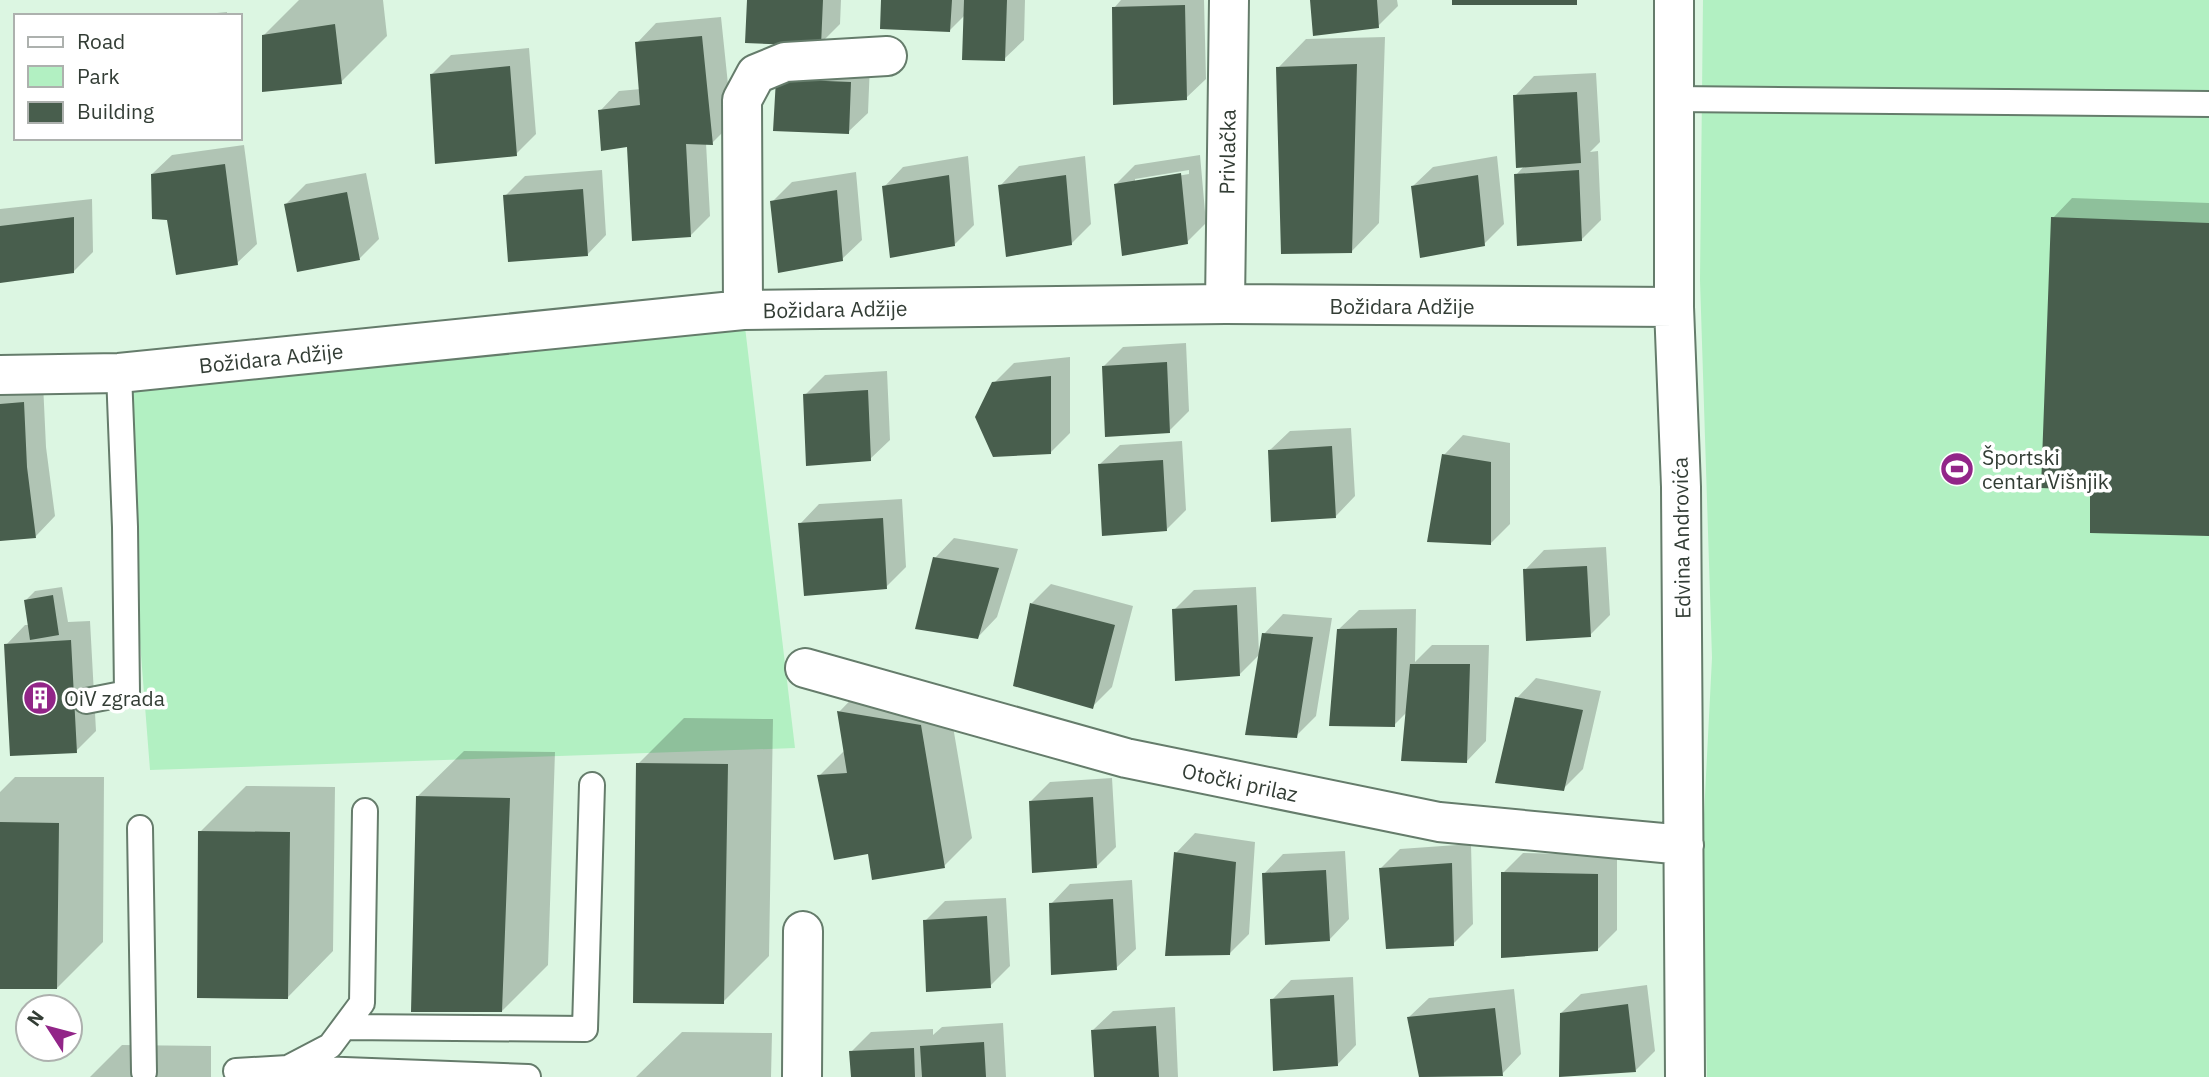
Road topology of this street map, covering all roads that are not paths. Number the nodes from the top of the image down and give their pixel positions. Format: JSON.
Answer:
{"nodes":[{"id":1,"x":1229,"y":0,"type":"edge"},
{"id":2,"x":1674,"y":0,"type":"edge"},
{"id":3,"x":887,"y":56,"type":"dead end"},
{"id":4,"x":1673,"y":99,"type":"junction"},
{"id":5,"x":2209,"y":104,"type":"edge"},
{"id":6,"x":1225,"y":304,"type":"junction"},
{"id":7,"x":1674,"y":307,"type":"junction"},
{"id":8,"x":743,"y":310,"type":"junction"},
{"id":9,"x":119,"y":373,"type":"junction"},
{"id":10,"x":0,"y":375,"type":"edge"},
{"id":11,"x":805,"y":668,"type":"dead end"},
{"id":12,"x":86,"y":701,"type":"dead end"},
{"id":13,"x":592,"y":785,"type":"dead end"},
{"id":14,"x":365,"y":811,"type":"dead end"},
{"id":15,"x":141,"y":828,"type":"dead end"},
{"id":16,"x":1684,"y":845,"type":"junction"},
{"id":17,"x":803,"y":931,"type":"dead end"},
{"id":18,"x":345,"y":1027,"type":"junction"},
{"id":19,"x":288,"y":1068,"type":"junction"},
{"id":20,"x":236,"y":1071,"type":"dead end"},
{"id":21,"x":144,"y":1072,"type":"dead end"},
{"id":22,"x":528,"y":1077,"type":"edge"},
{"id":23,"x":802,"y":1077,"type":"edge"},
{"id":24,"x":1685,"y":1077,"type":"edge"}],
"edges":[{"from":1,"to":6,"type":"street","name":"Privlačka"},
{"from":2,"to":4,"type":"street","name":"Edvina Androvića"},
{"from":3,"to":8,"type":"street"},
{"from":4,"to":5,"type":"lane"},
{"from":4,"to":7,"type":"street","name":"Edvina Androvića"},
{"from":6,"to":7,"type":"street","name":"Božidara Adžije"},
{"from":6,"to":8,"type":"street","name":"Božidara Adžije"},
{"from":7,"to":16,"type":"street","name":"Edvina Androvića"},
{"from":8,"to":9,"type":"street","name":"Božidara Adžije"},
{"from":9,"to":10,"type":"street","name":"Božidara Adžije"},
{"from":9,"to":12,"type":"lane"},
{"from":11,"to":16,"type":"street","name":"Otočki prilaz"},
{"from":13,"to":18,"type":"lane"},
{"from":14,"to":18,"type":"lane"},
{"from":15,"to":21,"type":"lane"},
{"from":16,"to":24,"type":"street","name":"Edvina Androvića"},
{"from":17,"to":23,"type":"street"},
{"from":18,"to":19,"type":"lane"},
{"from":19,"to":20,"type":"lane"},
{"from":19,"to":22,"type":"lane"}]}
